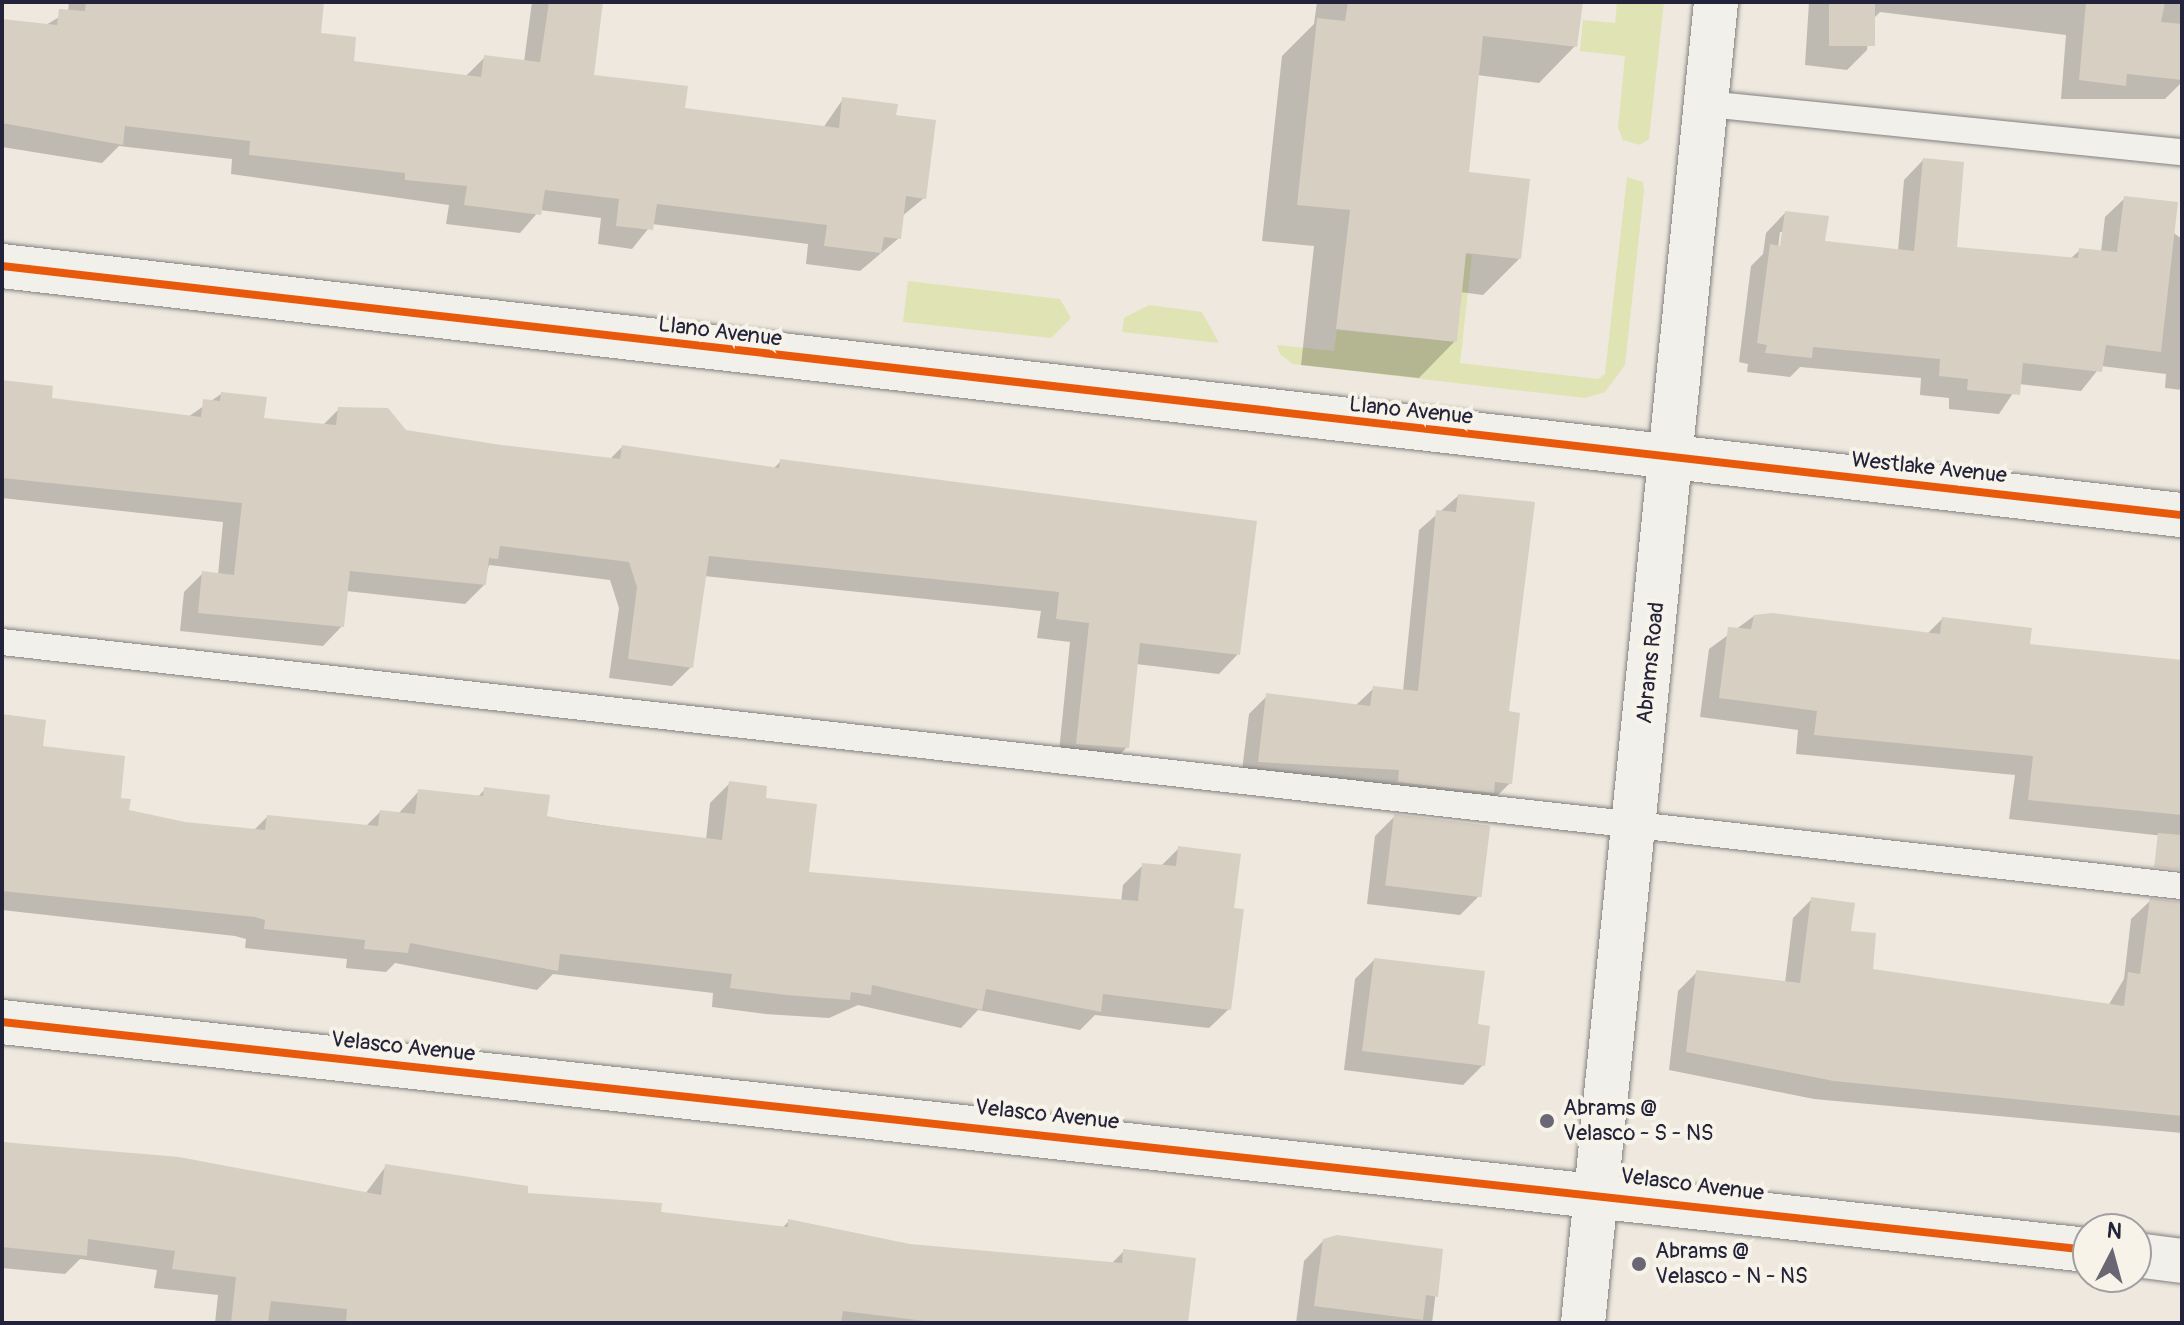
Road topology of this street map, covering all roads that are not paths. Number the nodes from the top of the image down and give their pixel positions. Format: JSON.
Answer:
{"nodes":[{"id":1,"x":1716,"y":2,"type":"edge"},
{"id":2,"x":1707,"y":104,"type":"junction"},
{"id":3,"x":2182,"y":152,"type":"edge"},
{"id":4,"x":2,"y":266,"type":"edge"},
{"id":5,"x":1672,"y":458,"type":"junction"},
{"id":6,"x":2182,"y":515,"type":"edge"},
{"id":7,"x":2,"y":642,"type":"edge"},
{"id":8,"x":1634,"y":825,"type":"junction"},
{"id":9,"x":2182,"y":886,"type":"edge"},
{"id":10,"x":2,"y":1022,"type":"edge"},
{"id":11,"x":1597,"y":1192,"type":"junction"},
{"id":12,"x":2072,"y":1248,"type":"edge"},
{"id":13,"x":2152,"y":1257,"type":"edge"},
{"id":14,"x":2182,"y":1261,"type":"edge"},
{"id":15,"x":1583,"y":1323,"type":"edge"}],
"edges":[{"from":1,"to":2,"type":"street","name":"Abrams Road"},
{"from":2,"to":3,"type":"lane"},
{"from":2,"to":5,"type":"street","name":"Abrams Road"},
{"from":4,"to":5,"type":"street","name":"Llano Avenue"},
{"from":5,"to":6,"type":"street","name":"Westlake Avenue"},
{"from":5,"to":8,"type":"street","name":"Abrams Road"},
{"from":7,"to":8,"type":"lane"},
{"from":8,"to":9,"type":"lane"},
{"from":8,"to":11,"type":"street","name":"Abrams Road"},
{"from":10,"to":11,"type":"street","name":"Velasco Avenue"},
{"from":11,"to":12,"type":"street","name":"Velasco Avenue"},
{"from":11,"to":15,"type":"street","name":"Abrams Road"},
{"from":13,"to":14,"type":"street"}]}
